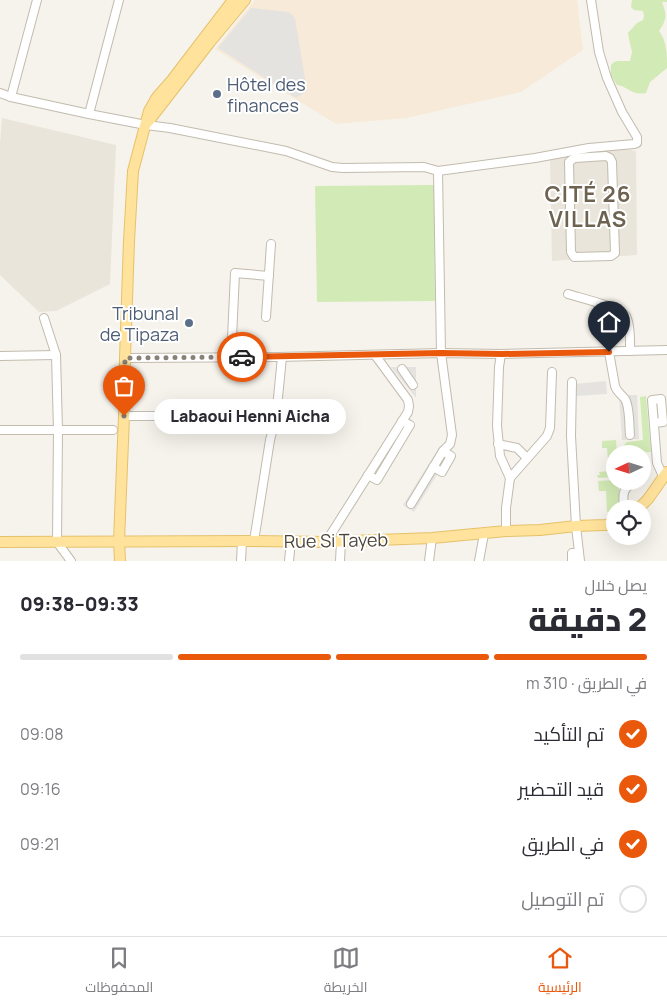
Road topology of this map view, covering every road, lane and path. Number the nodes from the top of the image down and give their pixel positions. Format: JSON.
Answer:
{"nodes":[{"id":1,"x":37,"y":0,"type":"edge"},
{"id":2,"x":119,"y":0,"type":"edge"},
{"id":3,"x":233,"y":0,"type":"edge"},
{"id":4,"x":245,"y":0,"type":"edge"},
{"id":5,"x":591,"y":0,"type":"edge"},
{"id":6,"x":0,"y":93,"type":"edge"},
{"id":7,"x":11,"y":97,"type":"junction"},
{"id":8,"x":89,"y":114,"type":"junction"},
{"id":9,"x":146,"y":125,"type":"junction"},
{"id":10,"x":611,"y":146,"type":"junction"},
{"id":11,"x":610,"y":158,"type":"junction"},
{"id":12,"x":438,"y":171,"type":"junction"},
{"id":13,"x":271,"y":244,"type":"dead end"},
{"id":14,"x":269,"y":276,"type":"junction"},
{"id":15,"x":568,"y":294,"type":"dead end"},
{"id":16,"x":266,"y":317,"type":"dead end"},
{"id":17,"x":44,"y":318,"type":"dead end"},
{"id":18,"x":232,"y":338,"type":"dead end"},
{"id":19,"x":667,"y":350,"type":"edge"},
{"id":20,"x":630,"y":351,"type":"junction"},
{"id":21,"x":609,"y":352,"type":"junction"},
{"id":22,"x":441,"y":353,"type":"junction"},
{"id":23,"x":502,"y":354,"type":"junction"},
{"id":24,"x":56,"y":355,"type":"junction"},
{"id":25,"x":375,"y":355,"type":"junction"},
{"id":26,"x":0,"y":356,"type":"edge"},
{"id":27,"x":282,"y":357,"type":"junction"},
{"id":28,"x":125,"y":358,"type":"junction"},
{"id":29,"x":402,"y":369,"type":"dead end"},
{"id":30,"x":552,"y":372,"type":"dead end"},
{"id":31,"x":408,"y":378,"type":"junction"},
{"id":32,"x":572,"y":382,"type":"dead end"},
{"id":33,"x":413,"y":385,"type":"dead end"},
{"id":34,"x":397,"y":386,"type":"junction"},
{"id":35,"x":124,"y":416,"type":"junction"},
{"id":36,"x":218,"y":416,"type":"dead end"},
{"id":37,"x":654,"y":423,"type":"dead end"},
{"id":38,"x":0,"y":430,"type":"edge"},
{"id":39,"x":58,"y":430,"type":"junction"},
{"id":40,"x":112,"y":430,"type":"dead end"},
{"id":41,"x":630,"y":436,"type":"dead end"},
{"id":42,"x":498,"y":444,"type":"junction"},
{"id":43,"x":527,"y":458,"type":"junction"},
{"id":44,"x":665,"y":474,"type":"edge"},
{"id":45,"x":510,"y":478,"type":"junction"},
{"id":46,"x":647,"y":500,"type":"edge"},
{"id":47,"x":411,"y":504,"type":"dead end"},
{"id":48,"x":606,"y":525,"type":"edge"},
{"id":49,"x":576,"y":526,"type":"junction"},
{"id":50,"x":506,"y":532,"type":"junction"},
{"id":51,"x":484,"y":534,"type":"junction"},
{"id":52,"x":432,"y":538,"type":"junction"},
{"id":53,"x":254,"y":540,"type":"junction"},
{"id":54,"x":291,"y":540,"type":"junction"},
{"id":55,"x":119,"y":541,"type":"junction"},
{"id":56,"x":242,"y":541,"type":"junction"},
{"id":57,"x":342,"y":541,"type":"junction"},
{"id":58,"x":0,"y":542,"type":"edge"},
{"id":59,"x":57,"y":542,"type":"junction"},
{"id":60,"x":326,"y":542,"type":"junction"},
{"id":61,"x":579,"y":557,"type":"edge"},
{"id":62,"x":71,"y":561,"type":"edge"},
{"id":63,"x":120,"y":561,"type":"edge"},
{"id":64,"x":241,"y":561,"type":"edge"},
{"id":65,"x":289,"y":561,"type":"edge"},
{"id":66,"x":340,"y":561,"type":"edge"},
{"id":67,"x":429,"y":561,"type":"edge"},
{"id":68,"x":479,"y":561,"type":"edge"},
{"id":69,"x":572,"y":561,"type":"edge"}],
"edges":[{"from":1,"to":7,"type":"street"},
{"from":2,"to":8,"type":"street"},
{"from":3,"to":9,"type":"main road"},
{"from":4,"to":9,"type":"main road"},
{"from":5,"to":10,"type":"street"},
{"from":6,"to":7,"type":"street"},
{"from":7,"to":8,"type":"street"},
{"from":8,"to":9,"type":"street"},
{"from":9,"to":12,"type":"street"},
{"from":9,"to":28,"type":"main road"},
{"from":10,"to":11,"type":"street"},
{"from":10,"to":12,"type":"street"},
{"from":11,"to":11,"type":"street"},
{"from":12,"to":22,"type":"street"},
{"from":13,"to":14,"type":"street"},
{"from":14,"to":16,"type":"street"},
{"from":14,"to":18,"type":"street"},
{"from":15,"to":20,"type":"street"},
{"from":17,"to":24,"type":"street"},
{"from":19,"to":20,"type":"street"},
{"from":20,"to":21,"type":"street"},
{"from":21,"to":23,"type":"street"},
{"from":21,"to":41,"type":"street"},
{"from":22,"to":23,"type":"street"},
{"from":22,"to":25,"type":"street"},
{"from":22,"to":47,"type":"street"},
{"from":23,"to":42,"type":"street"},
{"from":24,"to":26,"type":"street"},
{"from":24,"to":39,"type":"street"},
{"from":25,"to":27,"type":"street"},
{"from":25,"to":34,"type":"street"},
{"from":27,"to":28,"type":"street"},
{"from":27,"to":53,"type":"street"},
{"from":28,"to":35,"type":"main road"},
{"from":29,"to":31,"type":"street"},
{"from":30,"to":43,"type":"street"},
{"from":31,"to":33,"type":"street"},
{"from":31,"to":34,"type":"street"},
{"from":32,"to":49,"type":"street"},
{"from":34,"to":60,"type":"street"},
{"from":35,"to":36,"type":"street"},
{"from":35,"to":55,"type":"main road"},
{"from":37,"to":44,"type":"street"},
{"from":38,"to":39,"type":"street"},
{"from":39,"to":40,"type":"street"},
{"from":39,"to":59,"type":"street"},
{"from":42,"to":43,"type":"street"},
{"from":42,"to":45,"type":"street"},
{"from":43,"to":45,"type":"street"},
{"from":44,"to":46,"type":"main road"},
{"from":45,"to":50,"type":"street"},
{"from":48,"to":49,"type":"main road","name":"Rue Si Tayeb"},
{"from":49,"to":50,"type":"main road","name":"Rue Si Tayeb"},
{"from":49,"to":61,"type":"street"},
{"from":50,"to":51,"type":"main road","name":"Rue Si Tayeb"},
{"from":51,"to":52,"type":"main road","name":"Rue Si Tayeb"},
{"from":51,"to":68,"type":"street"},
{"from":52,"to":57,"type":"main road","name":"Rue Si Tayeb"},
{"from":52,"to":67,"type":"street"},
{"from":53,"to":54,"type":"main road","name":"Rue Si Tayeb"},
{"from":53,"to":56,"type":"main road","name":"Rue Si Tayeb"},
{"from":54,"to":60,"type":"main road","name":"Rue Si Tayeb"},
{"from":54,"to":65,"type":"street"},
{"from":55,"to":56,"type":"main road","name":"Rue Si Tayeb"},
{"from":55,"to":59,"type":"main road","name":"Rue Si Tayeb"},
{"from":55,"to":63,"type":"main road"},
{"from":56,"to":64,"type":"street"},
{"from":57,"to":60,"type":"main road","name":"Rue Si Tayeb"},
{"from":57,"to":66,"type":"street"},
{"from":58,"to":59,"type":"main road","name":"Rue Si Tayeb"},
{"from":59,"to":62,"type":"street"},
{"from":61,"to":69,"type":"street"}]}
